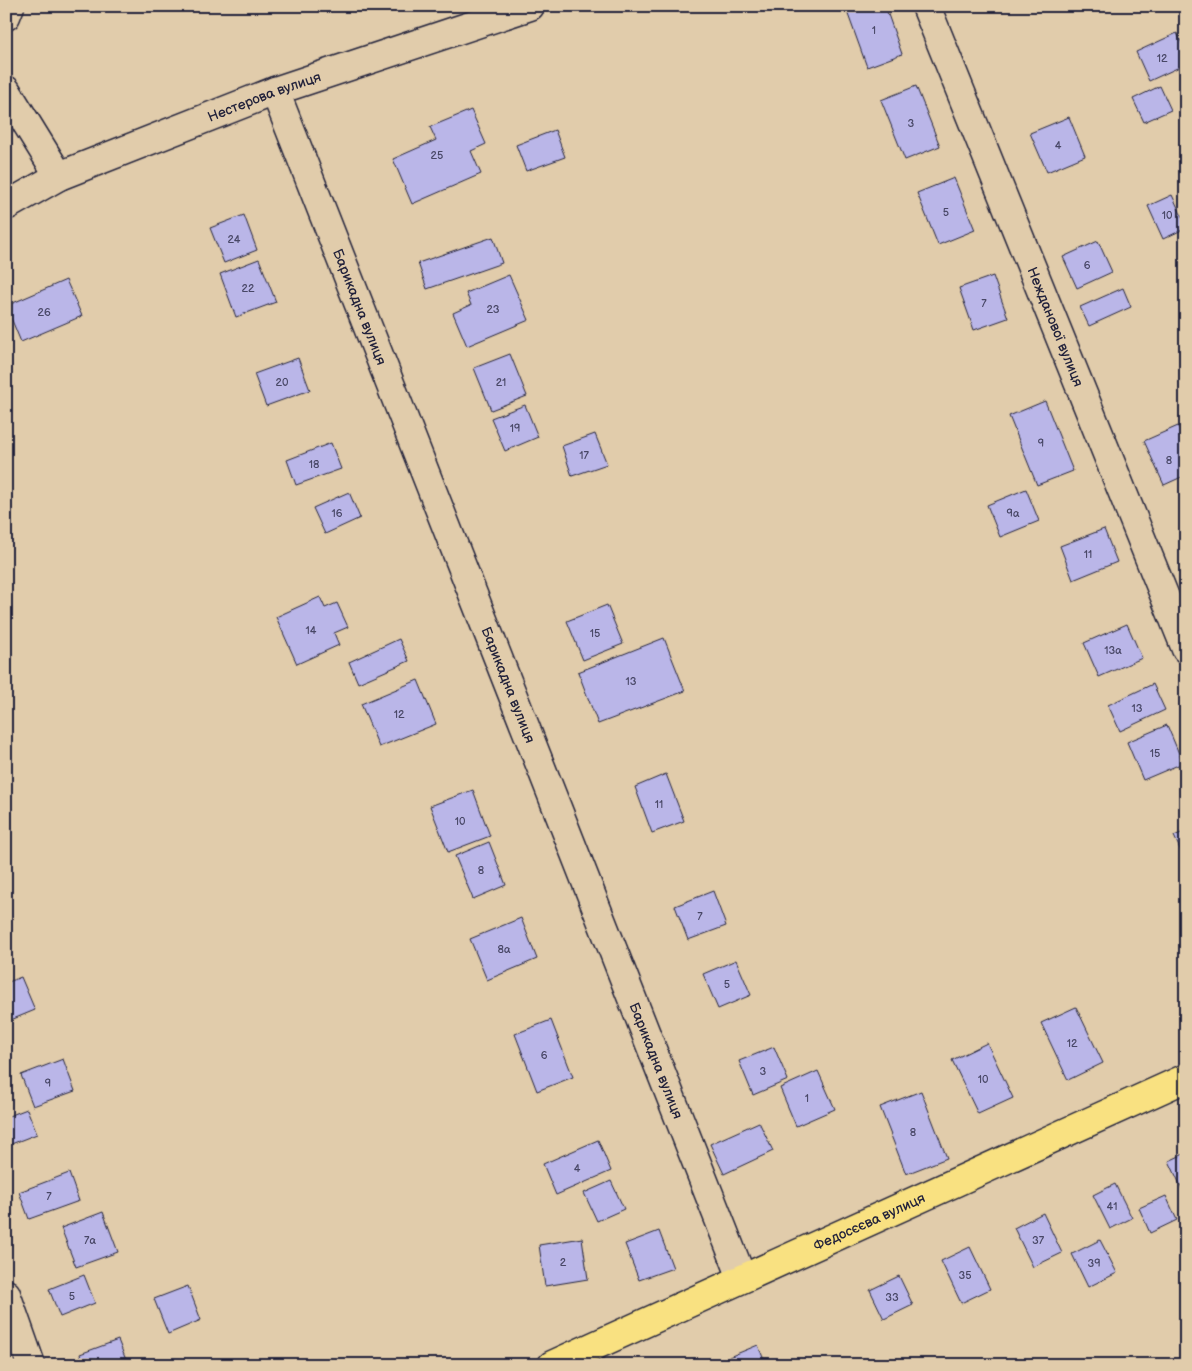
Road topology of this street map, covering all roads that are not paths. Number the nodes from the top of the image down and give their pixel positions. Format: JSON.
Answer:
{"nodes":[{"id":1,"x":10,"y":6,"type":"edge"},
{"id":2,"x":530,"y":6,"type":"edge"},
{"id":3,"x":926,"y":6,"type":"edge"},
{"id":4,"x":6,"y":16,"type":"edge"},
{"id":5,"x":6,"y":90,"type":"edge"},
{"id":6,"x":275,"y":91,"type":"junction"},
{"id":7,"x":59,"y":176,"type":"junction"},
{"id":8,"x":6,"y":206,"type":"edge"},
{"id":9,"x":1186,"y":649,"type":"edge"},
{"id":10,"x":1186,"y":1078,"type":"edge"},
{"id":11,"x":742,"y":1278,"type":"junction"},
{"id":12,"x":6,"y":1294,"type":"edge"},
{"id":13,"x":31,"y":1365,"type":"edge"},
{"id":14,"x":552,"y":1365,"type":"edge"}],
"edges":[{"from":1,"to":4,"type":"street"},
{"from":2,"to":6,"type":"street","name":"Нестерова вулиця"},
{"from":3,"to":9,"type":"street","name":"Нежданової вулиця"},
{"from":5,"to":7,"type":"street"},
{"from":6,"to":7,"type":"street","name":"Нестерова вулиця"},
{"from":6,"to":11,"type":"street","name":"Барикадна вулиця"},
{"from":7,"to":8,"type":"street","name":"Нестерова вулиця"},
{"from":10,"to":11,"type":"main road","name":"Федосєєва вулиця"},
{"from":11,"to":14,"type":"main road","name":"Федосєєва вулиця"},
{"from":12,"to":13,"type":"street"}]}
